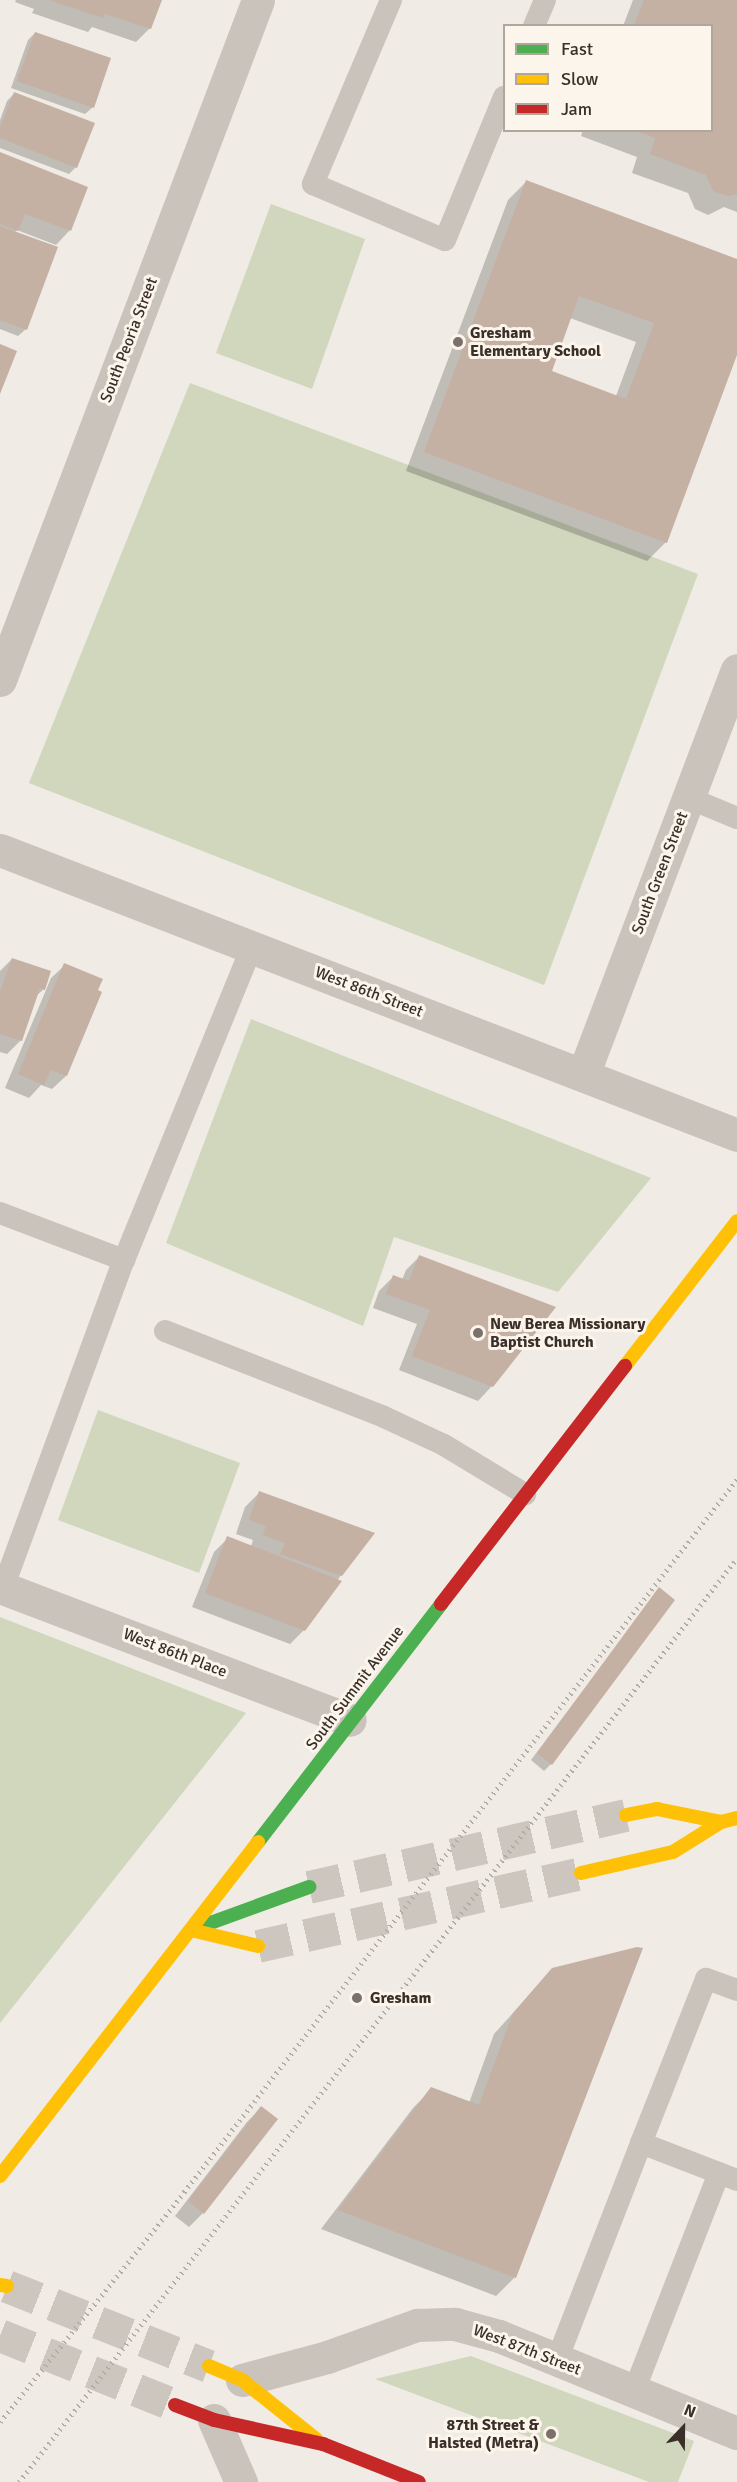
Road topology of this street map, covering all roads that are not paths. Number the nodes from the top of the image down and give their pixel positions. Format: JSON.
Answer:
{"nodes":[{"id":1,"x":258,"y":0,"type":"edge"},
{"id":2,"x":391,"y":0,"type":"edge"},
{"id":3,"x":545,"y":0,"type":"edge"},
{"id":4,"x":535,"y":24,"type":"edge"},
{"id":5,"x":503,"y":99,"type":"edge"},
{"id":6,"x":737,"y":670,"type":"edge"},
{"id":7,"x":0,"y":680,"type":"edge"},
{"id":8,"x":689,"y":798,"type":"junction"},
{"id":9,"x":737,"y":818,"type":"edge"},
{"id":10,"x":0,"y":850,"type":"edge"},
{"id":11,"x":252,"y":947,"type":"junction"},
{"id":12,"x":583,"y":1075,"type":"junction"},
{"id":13,"x":737,"y":1135,"type":"edge"},
{"id":14,"x":0,"y":1213,"type":"edge"},
{"id":15,"x":737,"y":1221,"type":"edge"},
{"id":16,"x":124,"y":1260,"type":"junction"},
{"id":17,"x":165,"y":1331,"type":"dead end"},
{"id":18,"x":525,"y":1494,"type":"junction"},
{"id":19,"x":1,"y":1587,"type":"edge"},
{"id":20,"x":350,"y":1720,"type":"junction"},
{"id":21,"x":626,"y":1815,"type":"tunnel mouth"},
{"id":22,"x":737,"y":1818,"type":"edge"},
{"id":23,"x":721,"y":1822,"type":"junction"},
{"id":24,"x":581,"y":1873,"type":"tunnel mouth"},
{"id":25,"x":309,"y":1887,"type":"tunnel mouth"},
{"id":26,"x":190,"y":1930,"type":"junction"},
{"id":27,"x":258,"y":1946,"type":"tunnel mouth"},
{"id":28,"x":737,"y":1990,"type":"edge"},
{"id":29,"x":641,"y":2143,"type":"junction"},
{"id":30,"x":0,"y":2176,"type":"edge"},
{"id":31,"x":728,"y":2177,"type":"edge"},
{"id":32,"x":556,"y":2360,"type":"junction"},
{"id":33,"x":208,"y":2366,"type":"tunnel mouth"},
{"id":34,"x":242,"y":2380,"type":"junction"},
{"id":35,"x":634,"y":2391,"type":"junction"},
{"id":36,"x":175,"y":2405,"type":"tunnel mouth"},
{"id":37,"x":214,"y":2420,"type":"junction"},
{"id":38,"x":737,"y":2433,"type":"edge"},
{"id":39,"x":322,"y":2444,"type":"junction"},
{"id":40,"x":241,"y":2482,"type":"edge"},
{"id":41,"x":419,"y":2482,"type":"edge"}],
"edges":[{"from":1,"to":7,"type":"street","name":"South Peoria Street"},
{"from":2,"to":5,"type":"lane"},
{"from":3,"to":4,"type":"lane"},
{"from":6,"to":8,"type":"street","name":"South Green Street"},
{"from":8,"to":9,"type":"lane"},
{"from":8,"to":12,"type":"street","name":"South Green Street"},
{"from":10,"to":11,"type":"street","name":"West 86th Street"},
{"from":11,"to":12,"type":"street","name":"West 86th Street"},
{"from":11,"to":16,"type":"lane"},
{"from":12,"to":13,"type":"street","name":"West 86th Street"},
{"from":14,"to":16,"type":"lane"},
{"from":15,"to":18,"type":"main road","name":"South Summit Avenue"},
{"from":16,"to":19,"type":"lane"},
{"from":17,"to":18,"type":"lane"},
{"from":18,"to":20,"type":"main road","name":"South Summit Avenue"},
{"from":19,"to":20,"type":"street","name":"West 86th Place"},
{"from":20,"to":26,"type":"main road","name":"South Summit Avenue"},
{"from":21,"to":23,"type":"main road"},
{"from":22,"to":23,"type":"main road"},
{"from":23,"to":24,"type":"main road"},
{"from":25,"to":26,"type":"main road"},
{"from":26,"to":27,"type":"main road"},
{"from":26,"to":30,"type":"main road","name":"South Summit Avenue"},
{"from":28,"to":29,"type":"lane"},
{"from":29,"to":31,"type":"lane"},
{"from":29,"to":32,"type":"lane"},
{"from":31,"to":35,"type":"lane"},
{"from":32,"to":34,"type":"street","name":"West 87th Street"},
{"from":32,"to":35,"type":"street","name":"West 87th Street"},
{"from":33,"to":34,"type":"main road"},
{"from":34,"to":39,"type":"main road"},
{"from":35,"to":38,"type":"street","name":"West 87th Street"},
{"from":36,"to":37,"type":"main road"},
{"from":37,"to":39,"type":"main road"},
{"from":37,"to":40,"type":"street"},
{"from":39,"to":41,"type":"main road"}]}
